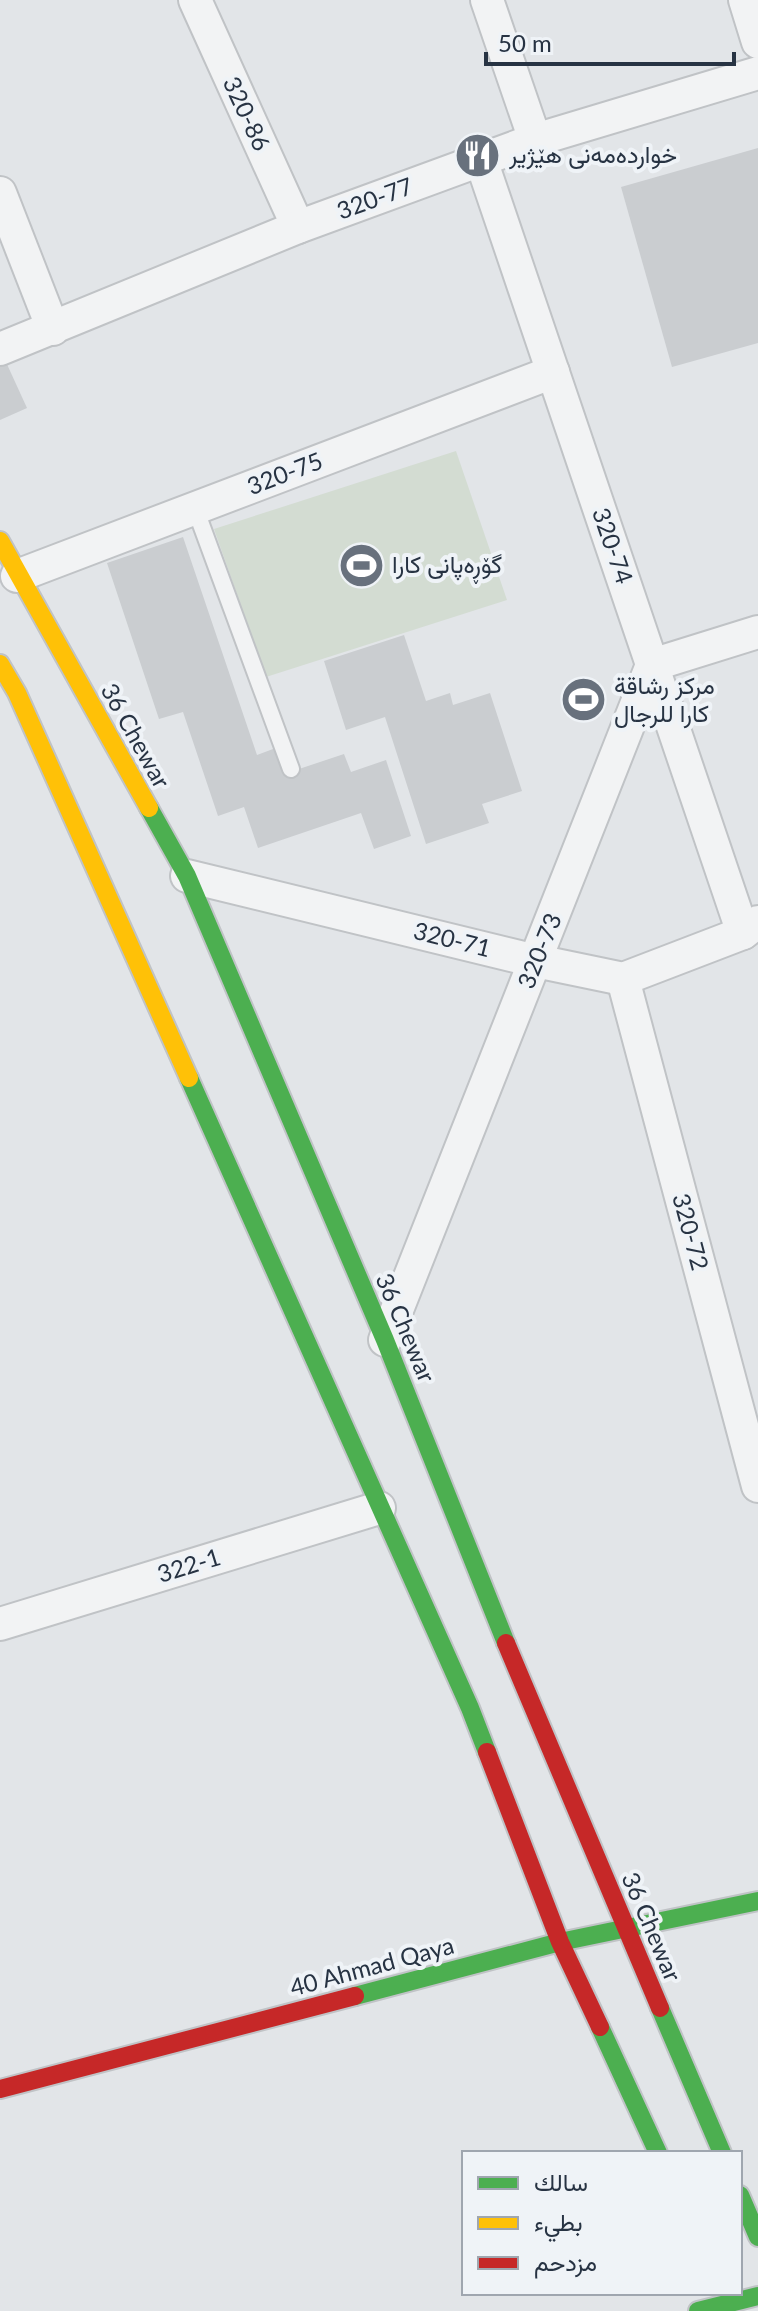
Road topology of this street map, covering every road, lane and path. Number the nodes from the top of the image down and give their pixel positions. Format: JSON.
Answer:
{"nodes":[{"id":1,"x":195,"y":0,"type":"edge"},
{"id":2,"x":487,"y":0,"type":"edge"},
{"id":3,"x":745,"y":0,"type":"edge"},
{"id":4,"x":758,"y":42,"type":"edge"},
{"id":5,"x":758,"y":73,"type":"edge"},
{"id":6,"x":535,"y":140,"type":"junction"},
{"id":7,"x":481,"y":160,"type":"junction"},
{"id":8,"x":0,"y":193,"type":"edge"},
{"id":9,"x":298,"y":227,"type":"junction"},
{"id":10,"x":53,"y":329,"type":"junction"},
{"id":11,"x":0,"y":349,"type":"edge"},
{"id":12,"x":553,"y":372,"type":"junction"},
{"id":13,"x":195,"y":508,"type":"junction"},
{"id":14,"x":0,"y":541,"type":"edge"},
{"id":15,"x":17,"y":576,"type":"junction"},
{"id":16,"x":758,"y":632,"type":"edge"},
{"id":17,"x":0,"y":664,"type":"edge"},
{"id":18,"x":652,"y":665,"type":"junction"},
{"id":19,"x":291,"y":769,"type":"dead end"},
{"id":20,"x":187,"y":876,"type":"junction"},
{"id":21,"x":750,"y":927,"type":"edge"},
{"id":22,"x":536,"y":961,"type":"junction"},
{"id":23,"x":623,"y":979,"type":"junction"},
{"id":24,"x":385,"y":1340,"type":"junction"},
{"id":25,"x":758,"y":1486,"type":"edge"},
{"id":26,"x":379,"y":1508,"type":"junction"},
{"id":27,"x":0,"y":1624,"type":"edge"},
{"id":28,"x":758,"y":1901,"type":"edge"},
{"id":29,"x":625,"y":1928,"type":"junction"},
{"id":30,"x":560,"y":1942,"type":"junction"},
{"id":31,"x":0,"y":2089,"type":"edge"},
{"id":32,"x":657,"y":2151,"type":"edge"},
{"id":33,"x":721,"y":2151,"type":"edge"},
{"id":34,"x":742,"y":2200,"type":"edge"},
{"id":35,"x":758,"y":2237,"type":"edge"},
{"id":36,"x":758,"y":2296,"type":"edge"},
{"id":37,"x":726,"y":2298,"type":"edge"},
{"id":38,"x":698,"y":2311,"type":"edge"}],
"edges":[{"from":1,"to":9,"type":"street","name":"320-86"},
{"from":2,"to":6,"type":"street"},
{"from":3,"to":4,"type":"street"},
{"from":5,"to":6,"type":"street","name":"320-77"},
{"from":6,"to":7,"type":"street","name":"320-77"},
{"from":7,"to":9,"type":"street","name":"320-77"},
{"from":7,"to":12,"type":"street","name":"320-74"},
{"from":8,"to":10,"type":"street"},
{"from":9,"to":10,"type":"street","name":"320-77"},
{"from":10,"to":11,"type":"street","name":"320-77"},
{"from":12,"to":13,"type":"street","name":"320-75"},
{"from":12,"to":18,"type":"street","name":"320-74"},
{"from":13,"to":15,"type":"street","name":"320-75"},
{"from":13,"to":19,"type":"lane"},
{"from":14,"to":15,"type":"street","name":"36 Chewar"},
{"from":15,"to":20,"type":"street","name":"36 Chewar"},
{"from":16,"to":18,"type":"street"},
{"from":17,"to":26,"type":"street"},
{"from":18,"to":21,"type":"street","name":"320-74"},
{"from":18,"to":22,"type":"street","name":"320-73"},
{"from":20,"to":22,"type":"street","name":"320-71"},
{"from":20,"to":24,"type":"street","name":"36 Chewar"},
{"from":21,"to":23,"type":"street"},
{"from":22,"to":23,"type":"street","name":"320-71"},
{"from":22,"to":24,"type":"street","name":"320-73"},
{"from":23,"to":25,"type":"street","name":"320-72"},
{"from":24,"to":29,"type":"street","name":"36 Chewar"},
{"from":26,"to":27,"type":"street","name":"322-1"},
{"from":26,"to":30,"type":"street"},
{"from":28,"to":29,"type":"street","name":"40 Ahmad Qaya"},
{"from":29,"to":30,"type":"street","name":"40 Ahmad Qaya"},
{"from":29,"to":33,"type":"street","name":"36 Chewar"},
{"from":30,"to":31,"type":"street","name":"40 Ahmad Qaya"},
{"from":30,"to":32,"type":"street"},
{"from":34,"to":35,"type":"street"},
{"from":36,"to":37,"type":"street"},
{"from":37,"to":38,"type":"street"}]}
